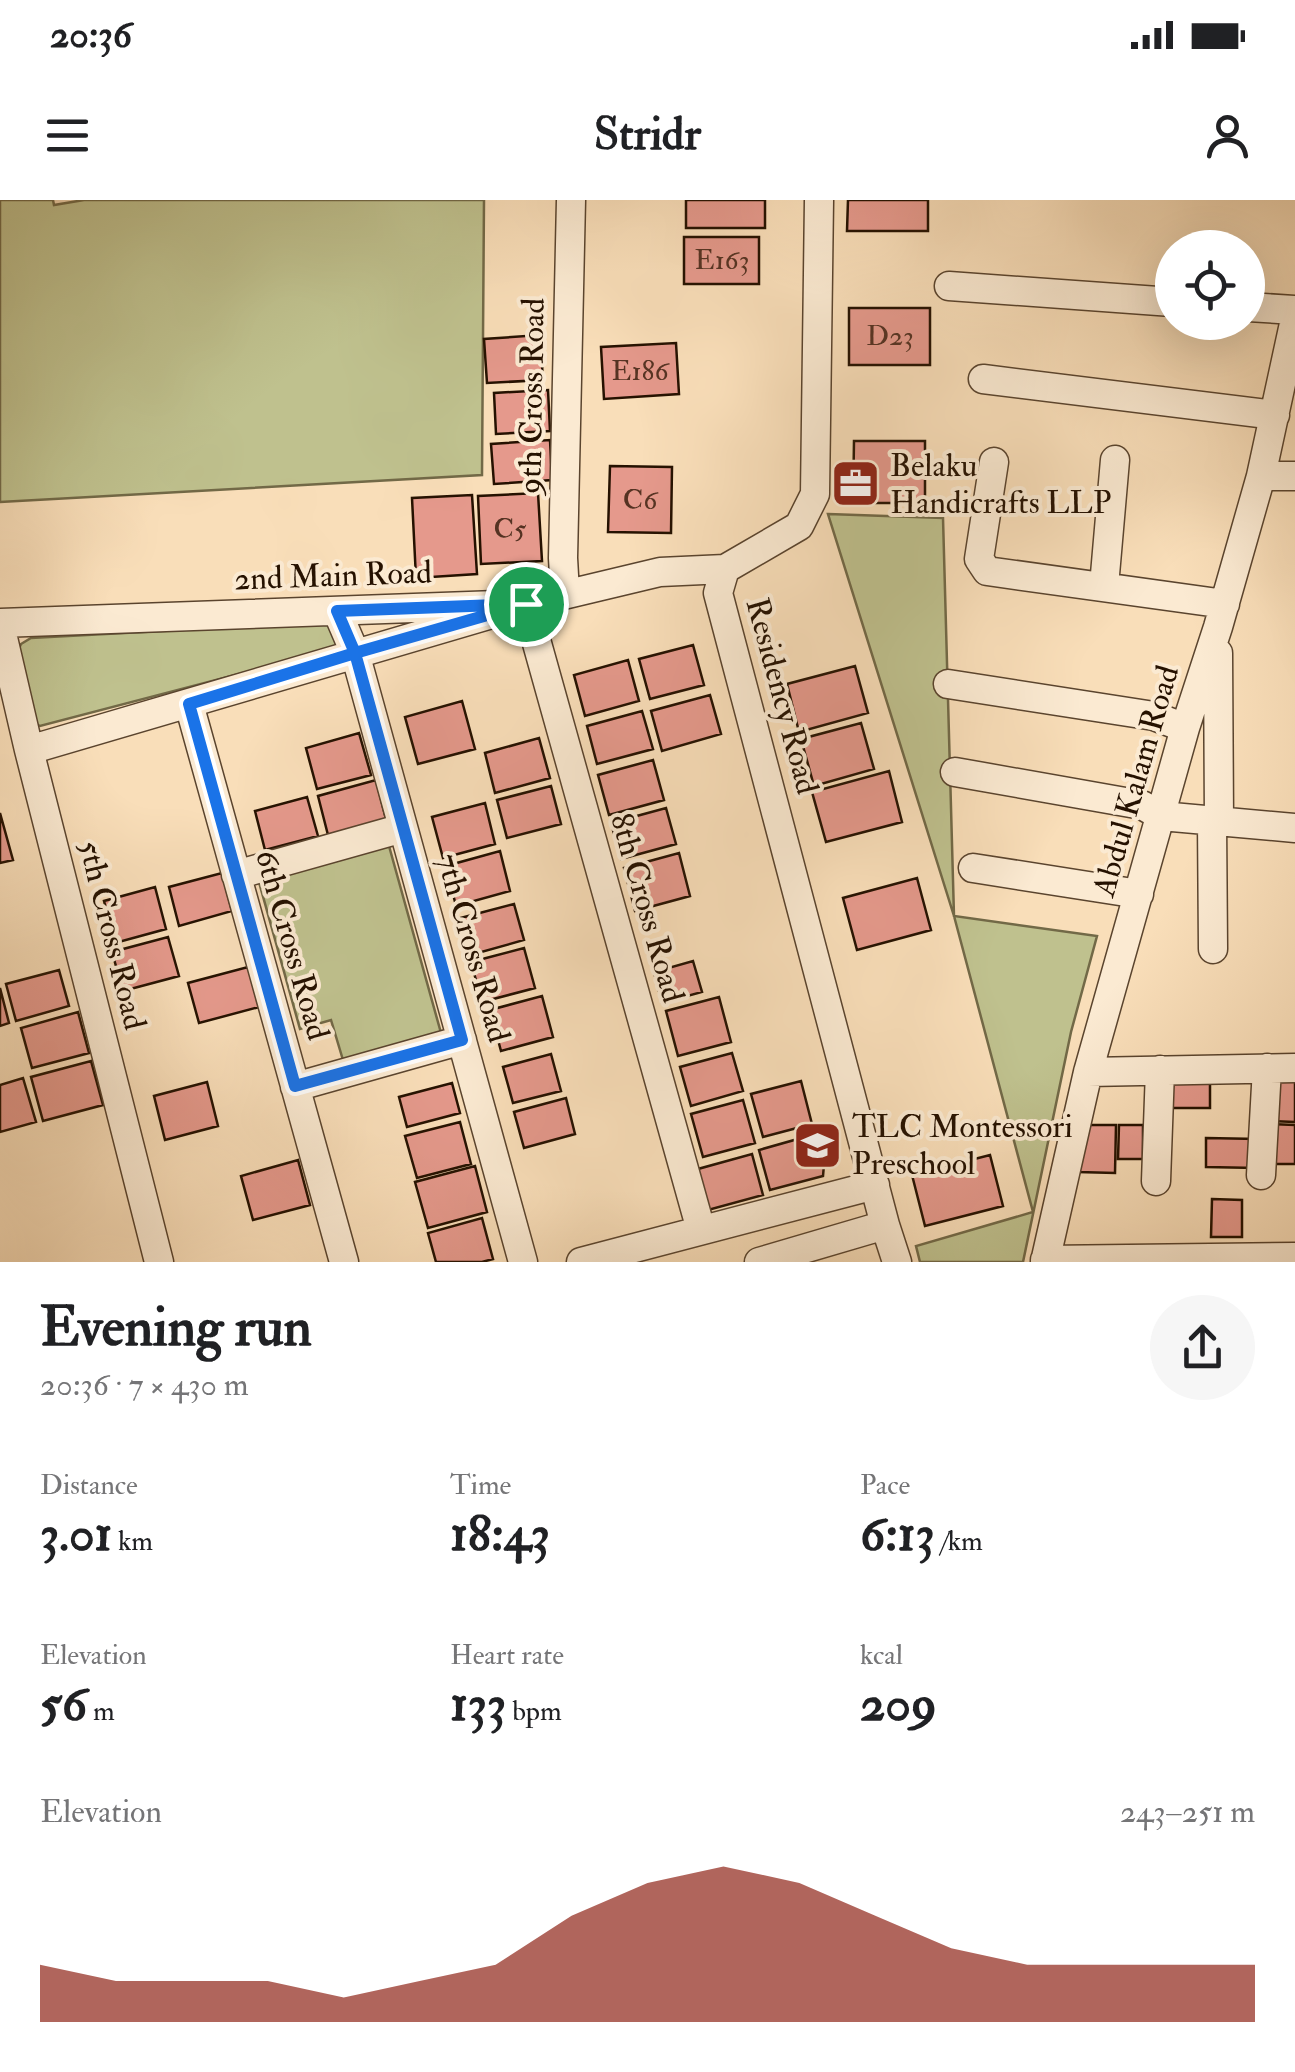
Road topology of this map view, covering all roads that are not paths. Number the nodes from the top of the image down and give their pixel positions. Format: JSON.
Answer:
{"nodes":[{"id":1,"x":571,"y":200,"type":"edge"},
{"id":2,"x":818,"y":200,"type":"edge"},
{"id":3,"x":949,"y":286,"type":"dead end"},
{"id":4,"x":1155,"y":301,"type":"edge"},
{"id":5,"x":1265,"y":308,"type":"edge"},
{"id":6,"x":1295,"y":310,"type":"edge"},
{"id":7,"x":1295,"y":319,"type":"edge"},
{"id":8,"x":1292,"y":353,"type":"edge"},
{"id":9,"x":983,"y":379,"type":"dead end"},
{"id":10,"x":1275,"y":414,"type":"junction"},
{"id":11,"x":1115,"y":460,"type":"dead end"},
{"id":12,"x":994,"y":462,"type":"dead end"},
{"id":13,"x":1262,"y":476,"type":"junction"},
{"id":14,"x":1295,"y":476,"type":"edge"},
{"id":15,"x":725,"y":570,"type":"junction"},
{"id":16,"x":1104,"y":586,"type":"junction"},
{"id":17,"x":564,"y":593,"type":"junction"},
{"id":18,"x":526,"y":604,"type":"junction"},
{"id":19,"x":337,"y":611,"type":"junction"},
{"id":20,"x":1221,"y":616,"type":"junction"},
{"id":21,"x":0,"y":624,"type":"edge"},
{"id":22,"x":355,"y":653,"type":"junction"},
{"id":23,"x":948,"y":684,"type":"dead end"},
{"id":24,"x":189,"y":704,"type":"junction"},
{"id":25,"x":1185,"y":728,"type":"junction"},
{"id":26,"x":28,"y":750,"type":"junction"},
{"id":27,"x":955,"y":772,"type":"dead end"},
{"id":28,"x":1161,"y":816,"type":"junction"},
{"id":29,"x":1215,"y":821,"type":"junction"},
{"id":30,"x":403,"y":828,"type":"junction"},
{"id":31,"x":1295,"y":828,"type":"edge"},
{"id":32,"x":973,"y":868,"type":"dead end"},
{"id":33,"x":236,"y":875,"type":"junction"},
{"id":34,"x":1139,"y":894,"type":"junction"},
{"id":35,"x":1213,"y":949,"type":"dead end"},
{"id":36,"x":462,"y":1040,"type":"junction"},
{"id":37,"x":1281,"y":1068,"type":"edge"},
{"id":38,"x":1160,"y":1070,"type":"junction"},
{"id":39,"x":1088,"y":1072,"type":"junction"},
{"id":40,"x":295,"y":1086,"type":"junction"},
{"id":41,"x":1261,"y":1176,"type":"dead end"},
{"id":42,"x":1156,"y":1181,"type":"dead end"},
{"id":43,"x":876,"y":1185,"type":"junction"},
{"id":44,"x":885,"y":1225,"type":"junction"},
{"id":45,"x":700,"y":1230,"type":"junction"},
{"id":46,"x":1295,"y":1257,"type":"edge"},
{"id":47,"x":1045,"y":1261,"type":"edge"},
{"id":48,"x":160,"y":1262,"type":"edge"},
{"id":49,"x":344,"y":1262,"type":"edge"},
{"id":50,"x":523,"y":1262,"type":"edge"},
{"id":51,"x":581,"y":1262,"type":"edge"},
{"id":52,"x":759,"y":1262,"type":"edge"},
{"id":53,"x":896,"y":1262,"type":"edge"}],
"edges":[{"from":1,"to":17,"type":"street","name":"9th Cross Road"},
{"from":2,"to":15,"type":"street","name":"Residency Road"},
{"from":3,"to":4,"type":"street"},
{"from":5,"to":6,"type":"street"},
{"from":7,"to":8,"type":"street","name":"Abdul Kalam Road"},
{"from":8,"to":10,"type":"street","name":"Abdul Kalam Road"},
{"from":9,"to":10,"type":"street"},
{"from":10,"to":13,"type":"street","name":"Abdul Kalam Road"},
{"from":11,"to":16,"type":"street"},
{"from":12,"to":16,"type":"street"},
{"from":13,"to":14,"type":"street"},
{"from":13,"to":20,"type":"street","name":"Abdul Kalam Road"},
{"from":15,"to":17,"type":"street","name":"2nd Main Road"},
{"from":15,"to":43,"type":"street","name":"Residency Road"},
{"from":16,"to":20,"type":"street"},
{"from":17,"to":18,"type":"street","name":"2nd Main Road"},
{"from":18,"to":19,"type":"street","name":"2nd Main Road"},
{"from":18,"to":22,"type":"street"},
{"from":18,"to":45,"type":"street","name":"8th Cross Road"},
{"from":19,"to":21,"type":"street","name":"2nd Main Road"},
{"from":19,"to":22,"type":"street","name":"7th Cross Road"},
{"from":20,"to":25,"type":"street","name":"Abdul Kalam Road"},
{"from":20,"to":29,"type":"street"},
{"from":21,"to":26,"type":"street","name":"5th Cross Road"},
{"from":22,"to":24,"type":"street"},
{"from":22,"to":30,"type":"street","name":"7th Cross Road"},
{"from":23,"to":25,"type":"street"},
{"from":24,"to":26,"type":"street"},
{"from":24,"to":33,"type":"street","name":"6th Cross Road"},
{"from":25,"to":28,"type":"street","name":"Abdul Kalam Road"},
{"from":26,"to":48,"type":"street","name":"5th Cross Road"},
{"from":27,"to":28,"type":"street"},
{"from":28,"to":29,"type":"street"},
{"from":28,"to":34,"type":"street","name":"Abdul Kalam Road"},
{"from":29,"to":31,"type":"street"},
{"from":29,"to":35,"type":"street"},
{"from":30,"to":33,"type":"street"},
{"from":30,"to":36,"type":"street","name":"7th Cross Road"},
{"from":32,"to":34,"type":"street"},
{"from":33,"to":40,"type":"street","name":"6th Cross Road"},
{"from":34,"to":39,"type":"street","name":"Abdul Kalam Road"},
{"from":36,"to":40,"type":"street"},
{"from":36,"to":50,"type":"street","name":"7th Cross Road"},
{"from":37,"to":38,"type":"street"},
{"from":37,"to":41,"type":"street"},
{"from":38,"to":39,"type":"street"},
{"from":38,"to":42,"type":"street"},
{"from":39,"to":47,"type":"street","name":"Abdul Kalam Road"},
{"from":40,"to":49,"type":"street","name":"6th Cross Road"},
{"from":43,"to":44,"type":"street","name":"Residency Road"},
{"from":43,"to":45,"type":"street"},
{"from":44,"to":52,"type":"street"},
{"from":44,"to":53,"type":"street","name":"Residency Road"},
{"from":45,"to":51,"type":"street"},
{"from":46,"to":47,"type":"street"}]}
